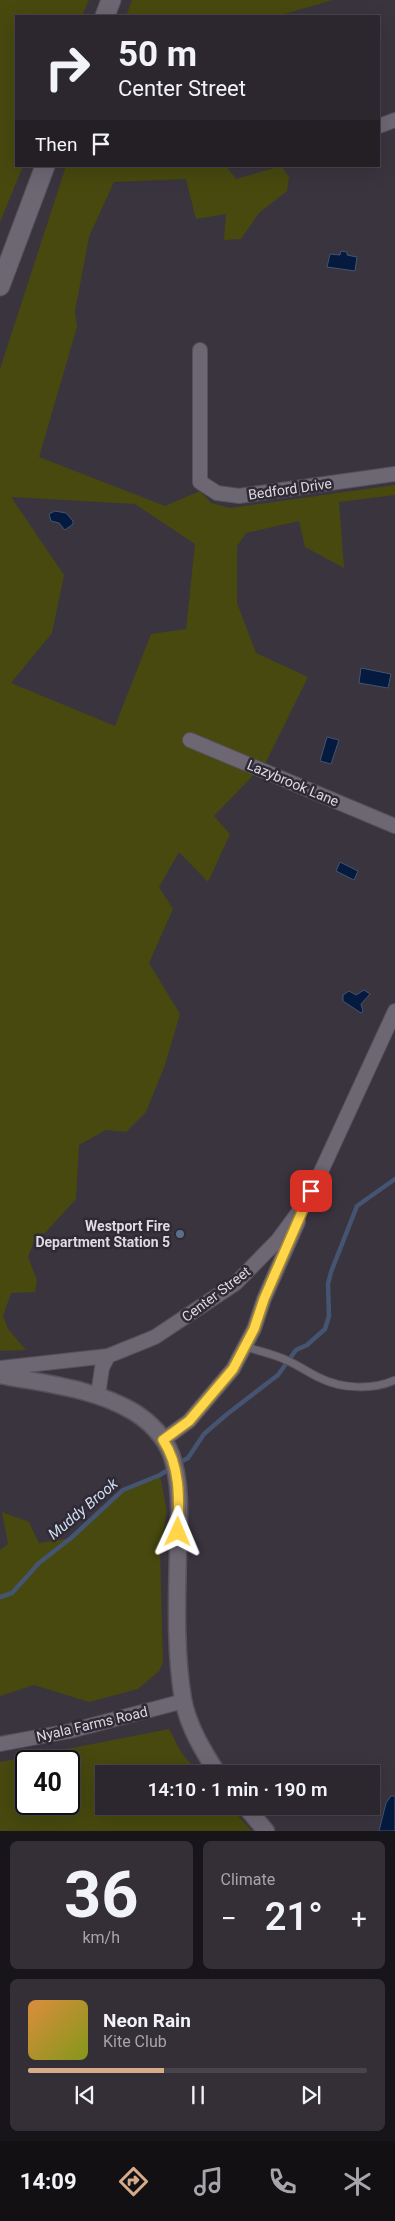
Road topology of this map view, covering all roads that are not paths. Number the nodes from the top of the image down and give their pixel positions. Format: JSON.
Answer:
{"nodes":[{"id":1,"x":111,"y":0,"type":"edge"},
{"id":2,"x":105,"y":15,"type":"edge"},
{"id":3,"x":395,"y":120,"type":"edge"},
{"id":4,"x":380,"y":126,"type":"edge"},
{"id":5,"x":45,"y":167,"type":"edge"},
{"id":6,"x":0,"y":286,"type":"edge"},
{"id":7,"x":200,"y":350,"type":"dead end"},
{"id":8,"x":395,"y":474,"type":"edge"},
{"id":9,"x":190,"y":740,"type":"dead end"},
{"id":10,"x":395,"y":826,"type":"edge"},
{"id":11,"x":395,"y":1011,"type":"edge"},
{"id":12,"x":303,"y":1206,"type":"junction"},
{"id":13,"x":246,"y":1347,"type":"junction"},
{"id":14,"x":108,"y":1356,"type":"junction"},
{"id":15,"x":0,"y":1368,"type":"edge"},
{"id":16,"x":0,"y":1375,"type":"edge"},
{"id":17,"x":395,"y":1380,"type":"edge"},
{"id":18,"x":98,"y":1395,"type":"junction"},
{"id":19,"x":167,"y":1447,"type":"junction"},
{"id":20,"x":184,"y":1701,"type":"junction"},
{"id":21,"x":0,"y":1744,"type":"edge"},
{"id":22,"x":213,"y":1765,"type":"edge"},
{"id":23,"x":253,"y":1815,"type":"edge"},
{"id":24,"x":266,"y":1831,"type":"edge"}],
"edges":[{"from":1,"to":2,"type":"main road"},
{"from":3,"to":4,"type":"street"},
{"from":5,"to":6,"type":"main road"},
{"from":7,"to":8,"type":"street","name":"Bedford Drive"},
{"from":9,"to":10,"type":"street","name":"Lazybrook Lane"},
{"from":11,"to":12,"type":"street","name":"Center Street"},
{"from":12,"to":13,"type":"street","name":"Center Street"},
{"from":12,"to":14,"type":"street","name":"Center Street"},
{"from":13,"to":17,"type":"lane"},
{"from":13,"to":19,"type":"street","name":"Center Street"},
{"from":14,"to":15,"type":"street","name":"Center Street"},
{"from":14,"to":18,"type":"street"},
{"from":16,"to":18,"type":"street"},
{"from":18,"to":19,"type":"street"},
{"from":19,"to":20,"type":"street"},
{"from":20,"to":21,"type":"street","name":"Nyala Farms Road"},
{"from":20,"to":22,"type":"street"},
{"from":23,"to":24,"type":"street"}]}
